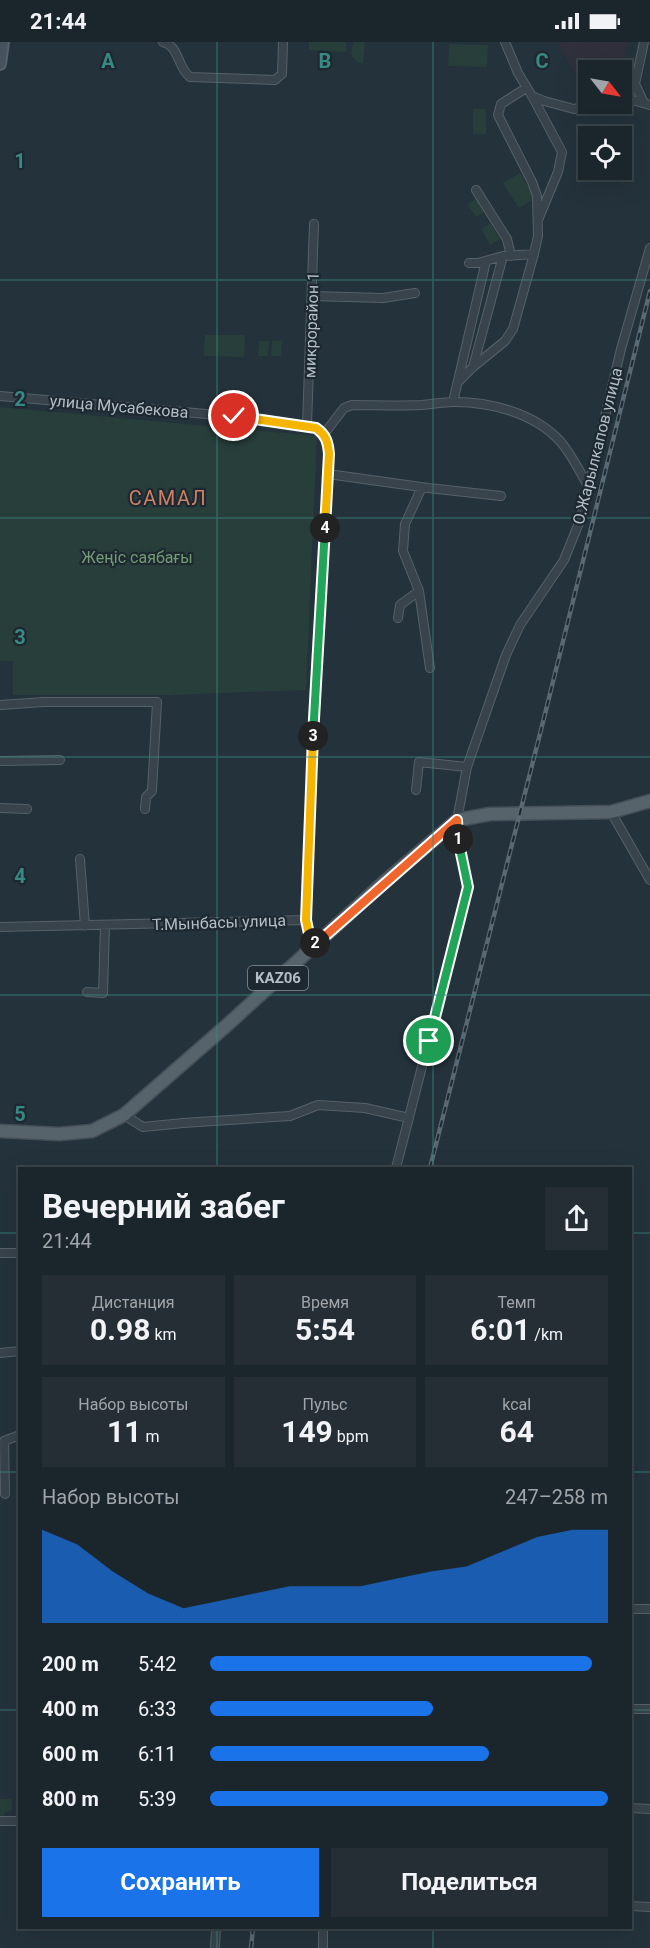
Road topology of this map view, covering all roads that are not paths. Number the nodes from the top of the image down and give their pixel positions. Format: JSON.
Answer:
{"nodes":[{"id":1,"x":3,"y":42,"type":"edge"},
{"id":2,"x":163,"y":42,"type":"edge"},
{"id":3,"x":283,"y":42,"type":"edge"},
{"id":4,"x":505,"y":42,"type":"edge"},
{"id":5,"x":644,"y":42,"type":"edge"},
{"id":6,"x":0,"y":64,"type":"edge"},
{"id":7,"x":526,"y":88,"type":"junction"},
{"id":8,"x":532,"y":96,"type":"junction"},
{"id":9,"x":632,"y":100,"type":"edge"},
{"id":10,"x":647,"y":104,"type":"edge"},
{"id":11,"x":578,"y":108,"type":"edge"},
{"id":12,"x":476,"y":190,"type":"dead end"},
{"id":13,"x":537,"y":222,"type":"junction"},
{"id":14,"x":314,"y":224,"type":"dead end"},
{"id":15,"x":650,"y":248,"type":"edge"},
{"id":16,"x":534,"y":254,"type":"junction"},
{"id":17,"x":507,"y":256,"type":"junction"},
{"id":18,"x":486,"y":261,"type":"junction"},
{"id":19,"x":469,"y":263,"type":"dead end"},
{"id":20,"x":415,"y":294,"type":"dead end"},
{"id":21,"x":312,"y":296,"type":"junction"},
{"id":22,"x":473,"y":366,"type":"junction"},
{"id":23,"x":458,"y":382,"type":"junction"},
{"id":24,"x":0,"y":396,"type":"edge"},
{"id":25,"x":453,"y":402,"type":"junction"},
{"id":26,"x":307,"y":426,"type":"junction"},
{"id":27,"x":324,"y":434,"type":"junction"},
{"id":28,"x":328,"y":474,"type":"junction"},
{"id":29,"x":422,"y":488,"type":"junction"},
{"id":30,"x":589,"y":488,"type":"junction"},
{"id":31,"x":501,"y":496,"type":"dead end"},
{"id":32,"x":419,"y":591,"type":"junction"},
{"id":33,"x":398,"y":618,"type":"dead end"},
{"id":34,"x":430,"y":668,"type":"dead end"},
{"id":35,"x":0,"y":705,"type":"edge"},
{"id":36,"x":60,"y":760,"type":"dead end"},
{"id":37,"x":0,"y":761,"type":"edge"},
{"id":38,"x":467,"y":767,"type":"junction"},
{"id":39,"x":416,"y":790,"type":"dead end"},
{"id":40,"x":650,"y":801,"type":"edge"},
{"id":41,"x":0,"y":808,"type":"edge"},
{"id":42,"x":27,"y":809,"type":"dead end"},
{"id":43,"x":145,"y":809,"type":"dead end"},
{"id":44,"x":611,"y":812,"type":"junction"},
{"id":45,"x":457,"y":820,"type":"junction"},
{"id":46,"x":80,"y":859,"type":"dead end"},
{"id":47,"x":650,"y":880,"type":"edge"},
{"id":48,"x":306,"y":920,"type":"junction"},
{"id":49,"x":105,"y":925,"type":"junction"},
{"id":50,"x":85,"y":926,"type":"junction"},
{"id":51,"x":0,"y":927,"type":"edge"},
{"id":52,"x":316,"y":944,"type":"junction"},
{"id":53,"x":87,"y":992,"type":"dead end"},
{"id":54,"x":124,"y":1115,"type":"junction"},
{"id":55,"x":409,"y":1118,"type":"junction"},
{"id":56,"x":0,"y":1131,"type":"edge"},
{"id":57,"x":27,"y":1134,"type":"junction"},
{"id":58,"x":0,"y":1137,"type":"edge"},
{"id":59,"x":396,"y":1167,"type":"edge"},
{"id":60,"x":0,"y":1252,"type":"edge"},
{"id":61,"x":18,"y":1252,"type":"edge"},
{"id":62,"x":18,"y":1351,"type":"edge"},
{"id":63,"x":0,"y":1353,"type":"edge"},
{"id":64,"x":18,"y":1436,"type":"edge"},
{"id":65,"x":5,"y":1494,"type":"dead end"},
{"id":66,"x":632,"y":1609,"type":"edge"},
{"id":67,"x":650,"y":1609,"type":"edge"},
{"id":68,"x":632,"y":1709,"type":"edge"},
{"id":69,"x":650,"y":1709,"type":"edge"},
{"id":70,"x":632,"y":1808,"type":"edge"},
{"id":71,"x":650,"y":1809,"type":"edge"},
{"id":72,"x":0,"y":1821,"type":"edge"},
{"id":73,"x":18,"y":1821,"type":"edge"},
{"id":74,"x":632,"y":1906,"type":"edge"},
{"id":75,"x":650,"y":1907,"type":"edge"},
{"id":76,"x":216,"y":1929,"type":"edge"},
{"id":77,"x":323,"y":1929,"type":"edge"},
{"id":78,"x":215,"y":1948,"type":"edge"},
{"id":79,"x":323,"y":1948,"type":"edge"}],
"edges":[{"from":1,"to":6,"type":"main road"},
{"from":2,"to":3,"type":"street"},
{"from":4,"to":7,"type":"street"},
{"from":5,"to":10,"type":"street"},
{"from":7,"to":8,"type":"street"},
{"from":7,"to":13,"type":"street"},
{"from":8,"to":11,"type":"street"},
{"from":8,"to":13,"type":"street"},
{"from":9,"to":10,"type":"street"},
{"from":12,"to":17,"type":"street"},
{"from":13,"to":16,"type":"street"},
{"from":14,"to":21,"type":"street","name":"микрорайон 1"},
{"from":15,"to":30,"type":"street","name":"О.Жарылкапов улица"},
{"from":16,"to":17,"type":"street"},
{"from":16,"to":22,"type":"street"},
{"from":17,"to":18,"type":"street"},
{"from":17,"to":22,"type":"street"},
{"from":18,"to":19,"type":"street"},
{"from":18,"to":23,"type":"street"},
{"from":20,"to":21,"type":"street"},
{"from":21,"to":26,"type":"street","name":"микрорайон 1"},
{"from":22,"to":23,"type":"street"},
{"from":23,"to":25,"type":"street"},
{"from":24,"to":26,"type":"street","name":"улица Мусабекова"},
{"from":25,"to":27,"type":"street"},
{"from":25,"to":30,"type":"street"},
{"from":26,"to":27,"type":"street","name":"улица Мусабекова"},
{"from":27,"to":28,"type":"street"},
{"from":28,"to":29,"type":"street"},
{"from":28,"to":48,"type":"street"},
{"from":29,"to":31,"type":"street"},
{"from":29,"to":32,"type":"street"},
{"from":30,"to":38,"type":"street","name":"О.Жарылкапов улица"},
{"from":32,"to":33,"type":"street"},
{"from":32,"to":34,"type":"street"},
{"from":35,"to":43,"type":"street"},
{"from":36,"to":37,"type":"street"},
{"from":38,"to":39,"type":"street"},
{"from":38,"to":45,"type":"street","name":"О.Жарылкапов улица"},
{"from":40,"to":44,"type":"main road"},
{"from":41,"to":42,"type":"street"},
{"from":44,"to":45,"type":"main road"},
{"from":44,"to":47,"type":"street"},
{"from":45,"to":52,"type":"main road","number":"KАZ06"},
{"from":45,"to":55,"type":"street","name":"О.Жарылкапов улица"},
{"from":46,"to":50,"type":"street"},
{"from":48,"to":49,"type":"street","name":"Т.Мынбасы улица"},
{"from":48,"to":52,"type":"street","name":"Т.Мынбасы улица"},
{"from":49,"to":50,"type":"street","name":"Т.Мынбасы улица"},
{"from":49,"to":53,"type":"street"},
{"from":50,"to":51,"type":"street","name":"Т.Мынбасы улица"},
{"from":52,"to":54,"type":"main road","number":"KАZ06"},
{"from":54,"to":55,"type":"street"},
{"from":54,"to":57,"type":"main road","number":"KАZ06"},
{"from":55,"to":59,"type":"street","name":"О.Жарылкапов улица"},
{"from":56,"to":57,"type":"main road","number":"KАZ06"},
{"from":57,"to":58,"type":"main road","number":"KАZ06"},
{"from":60,"to":61,"type":"street"},
{"from":62,"to":63,"type":"street"},
{"from":64,"to":65,"type":"street"},
{"from":66,"to":67,"type":"street"},
{"from":68,"to":69,"type":"street"},
{"from":70,"to":71,"type":"street"},
{"from":72,"to":73,"type":"street"},
{"from":74,"to":75,"type":"street"},
{"from":76,"to":78,"type":"street"},
{"from":77,"to":79,"type":"street"}]}
